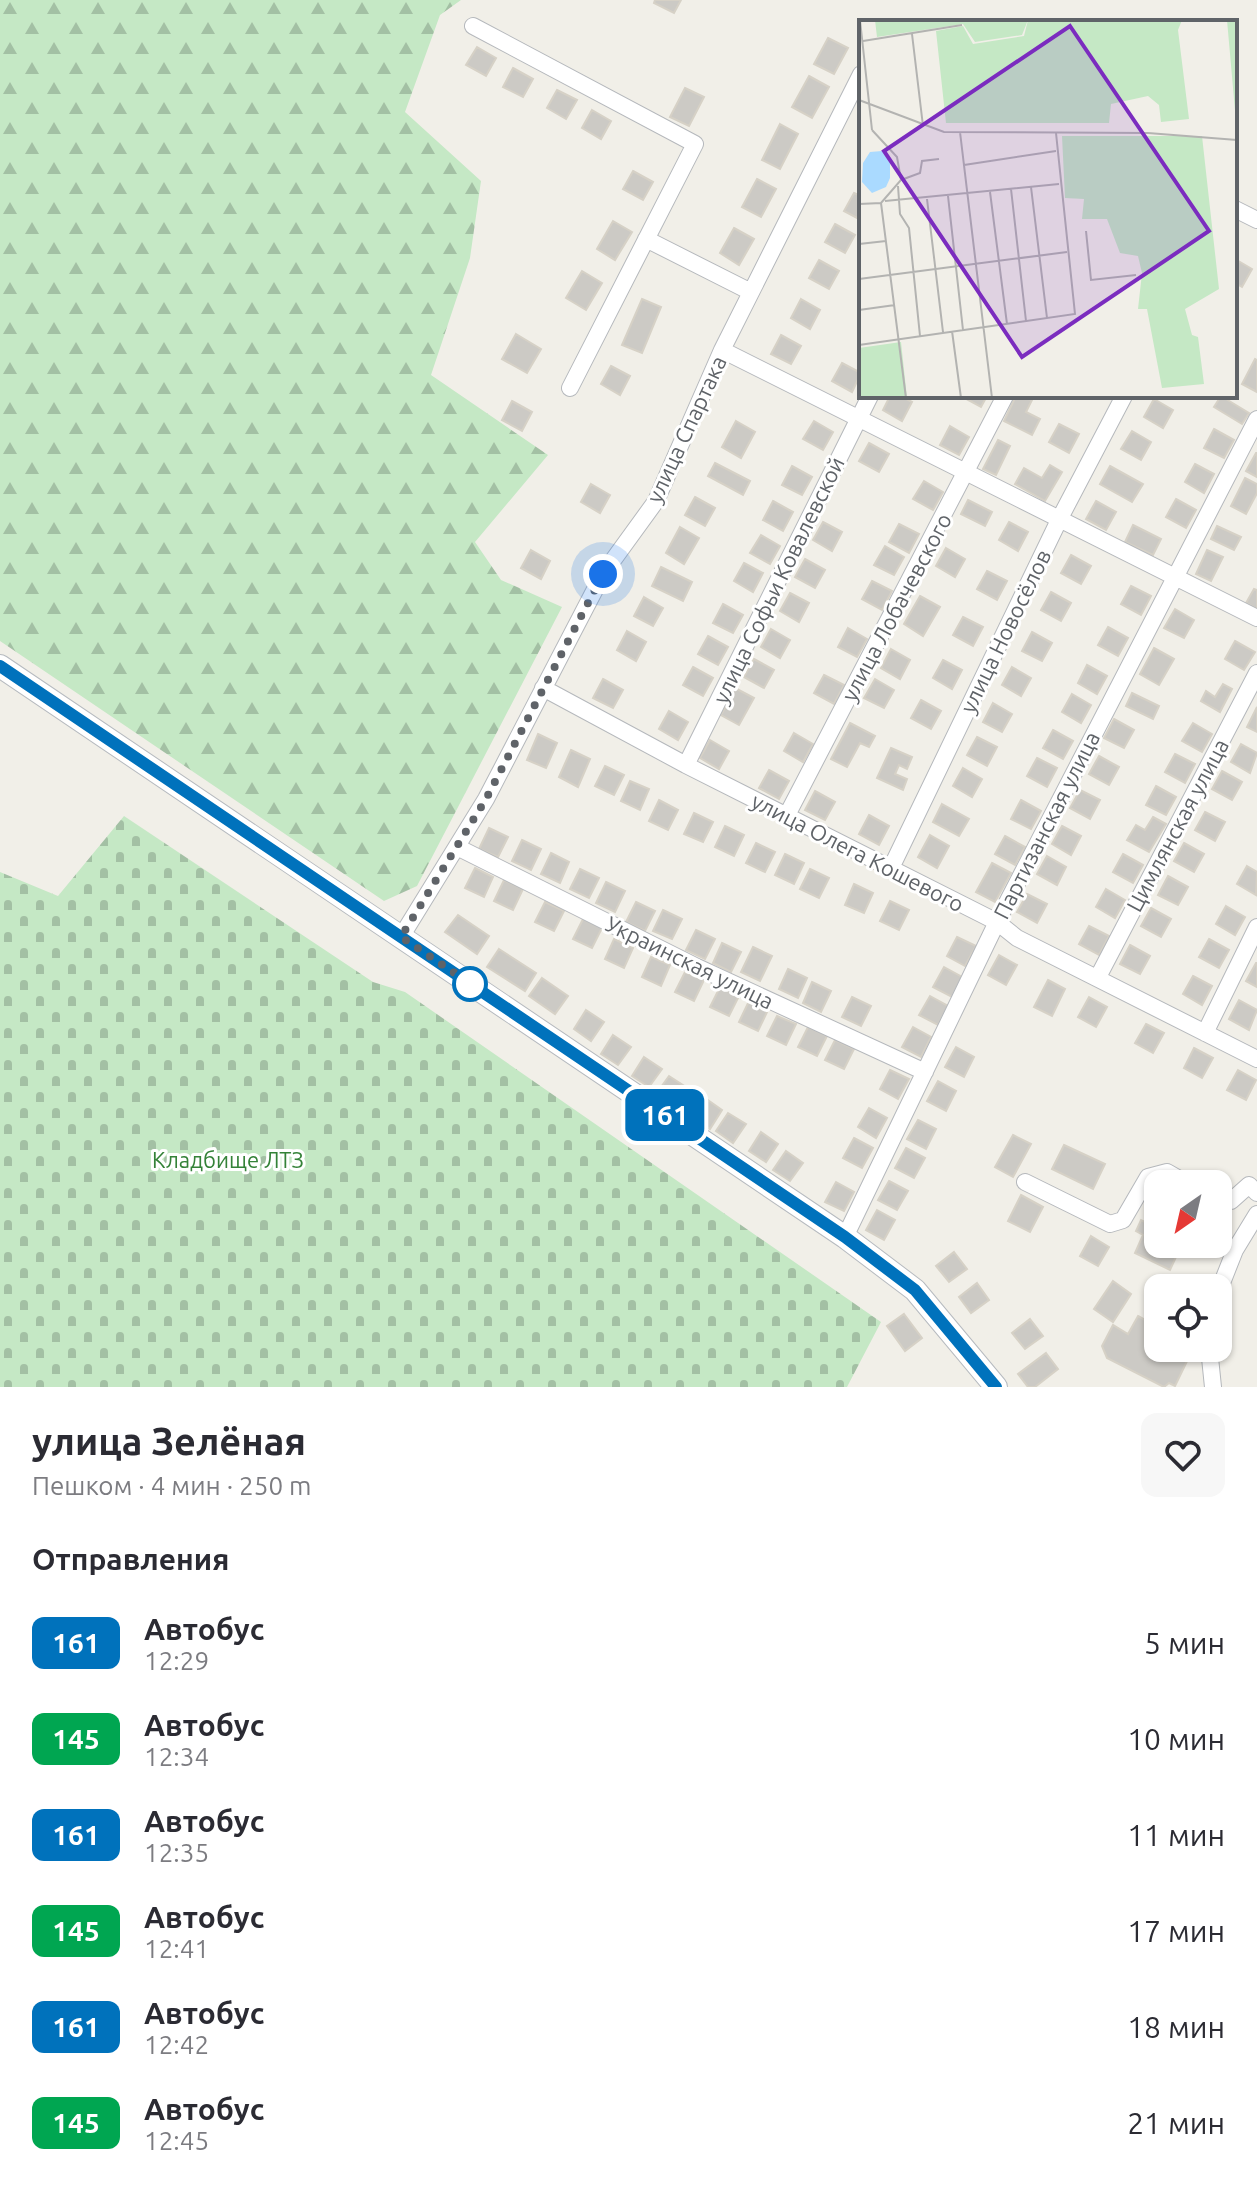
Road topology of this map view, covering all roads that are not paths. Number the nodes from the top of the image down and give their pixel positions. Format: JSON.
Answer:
{"nodes":[{"id":1,"x":473,"y":26,"type":"dead end"},
{"id":2,"x":859,"y":78,"type":"edge"},
{"id":3,"x":1237,"y":210,"type":"edge"},
{"id":4,"x":1257,"y":220,"type":"edge"},
{"id":5,"x":646,"y":239,"type":"junction"},
{"id":6,"x":751,"y":292,"type":"junction"},
{"id":7,"x":722,"y":350,"type":"junction"},
{"id":8,"x":570,"y":388,"type":"dead end"},
{"id":9,"x":869,"y":398,"type":"edge"},
{"id":10,"x":1004,"y":398,"type":"edge"},
{"id":11,"x":1123,"y":398,"type":"edge"},
{"id":12,"x":859,"y":418,"type":"junction"},
{"id":13,"x":1257,"y":419,"type":"edge"},
{"id":14,"x":967,"y":472,"type":"junction"},
{"id":15,"x":1060,"y":518,"type":"junction"},
{"id":16,"x":1174,"y":575,"type":"junction"},
{"id":17,"x":1257,"y":618,"type":"edge"},
{"id":18,"x":0,"y":666,"type":"edge"},
{"id":19,"x":1257,"y":673,"type":"edge"},
{"id":20,"x":543,"y":688,"type":"junction"},
{"id":21,"x":686,"y":765,"type":"junction"},
{"id":22,"x":786,"y":817,"type":"junction"},
{"id":23,"x":457,"y":847,"type":"junction"},
{"id":24,"x":891,"y":868,"type":"junction"},
{"id":25,"x":997,"y":922,"type":"junction"},
{"id":26,"x":1257,"y":927,"type":"edge"},
{"id":27,"x":401,"y":937,"type":"junction"},
{"id":28,"x":1098,"y":977,"type":"junction"},
{"id":29,"x":1205,"y":1033,"type":"junction"},
{"id":30,"x":1257,"y":1059,"type":"edge"},
{"id":31,"x":925,"y":1072,"type":"junction"},
{"id":32,"x":1025,"y":1182,"type":"dead end"},
{"id":33,"x":1144,"y":1184,"type":"edge"},
{"id":34,"x":1257,"y":1193,"type":"edge"},
{"id":35,"x":1232,"y":1200,"type":"edge"},
{"id":36,"x":1257,"y":1214,"type":"edge"},
{"id":37,"x":845,"y":1237,"type":"junction"},
{"id":38,"x":1226,"y":1274,"type":"edge"},
{"id":39,"x":1210,"y":1362,"type":"edge"},
{"id":40,"x":993,"y":1386,"type":"edge"},
{"id":41,"x":1213,"y":1387,"type":"edge"}],
"edges":[{"from":1,"to":5,"type":"street"},
{"from":2,"to":6,"type":"street","name":"улица Спартака"},
{"from":3,"to":4,"type":"street"},
{"from":5,"to":6,"type":"street"},
{"from":5,"to":8,"type":"street"},
{"from":6,"to":7,"type":"street","name":"улица Спартака"},
{"from":7,"to":12,"type":"street"},
{"from":7,"to":20,"type":"street","name":"улица Спартака"},
{"from":9,"to":12,"type":"street","name":"улица Софьи Ковалевской"},
{"from":10,"to":14,"type":"street","name":"улица Лобачевского"},
{"from":11,"to":15,"type":"street","name":"улица Новосёлов"},
{"from":12,"to":14,"type":"street"},
{"from":12,"to":21,"type":"street","name":"улица Софьи Ковалевской"},
{"from":13,"to":16,"type":"street","name":"Партизанская улица"},
{"from":14,"to":15,"type":"street"},
{"from":14,"to":22,"type":"street","name":"улица Лобачевского"},
{"from":15,"to":16,"type":"street"},
{"from":15,"to":24,"type":"street","name":"улица Новосёлов"},
{"from":16,"to":17,"type":"street"},
{"from":16,"to":25,"type":"street","name":"Партизанская улица"},
{"from":18,"to":27,"type":"street"},
{"from":19,"to":28,"type":"street","name":"Цимлянская улица"},
{"from":20,"to":21,"type":"street","name":"улица Олега Кошевого"},
{"from":20,"to":23,"type":"street","name":"улица Спартака"},
{"from":21,"to":22,"type":"street","name":"улица Олега Кошевого"},
{"from":22,"to":24,"type":"street","name":"улица Олега Кошевого"},
{"from":23,"to":27,"type":"street","name":"улица Спартака"},
{"from":23,"to":31,"type":"street","name":"Украинская улица"},
{"from":24,"to":25,"type":"street","name":"улица Олега Кошевого"},
{"from":25,"to":28,"type":"street","name":"улица Олега Кошевого"},
{"from":25,"to":31,"type":"street","name":"Партизанская улица"},
{"from":26,"to":29,"type":"street"},
{"from":27,"to":37,"type":"street"},
{"from":28,"to":29,"type":"street","name":"улица Олега Кошевого"},
{"from":29,"to":30,"type":"street","name":"улица Олега Кошевого"},
{"from":31,"to":37,"type":"street","name":"Партизанская улица"},
{"from":32,"to":33,"type":"street"},
{"from":34,"to":35,"type":"street"},
{"from":36,"to":38,"type":"street"},
{"from":37,"to":40,"type":"street"},
{"from":39,"to":41,"type":"street"}]}
